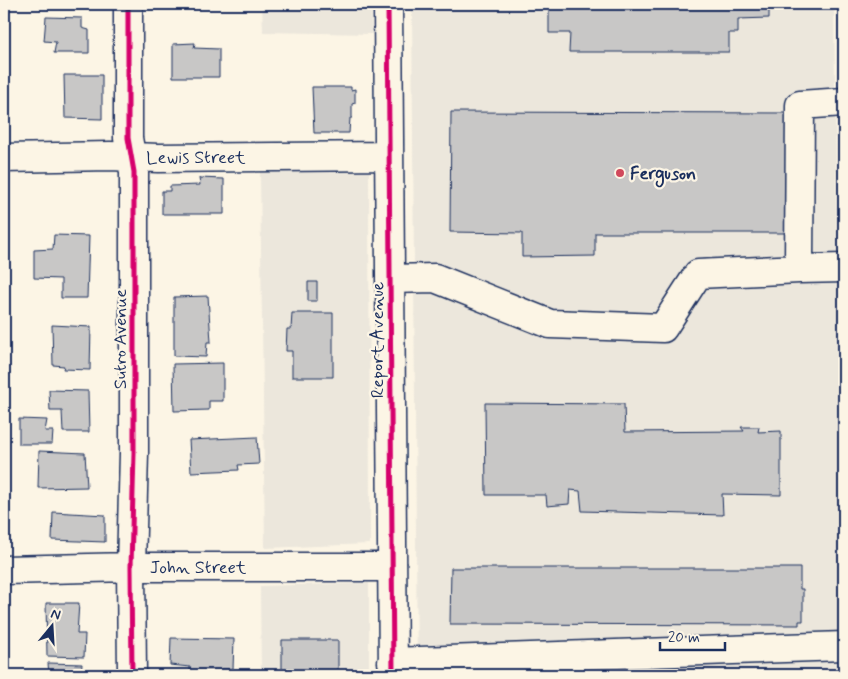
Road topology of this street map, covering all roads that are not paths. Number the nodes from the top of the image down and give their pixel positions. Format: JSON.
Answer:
{"nodes":[{"id":1,"x":128,"y":4,"type":"edge"},
{"id":2,"x":388,"y":4,"type":"edge"},
{"id":3,"x":844,"y":102,"type":"edge"},
{"id":4,"x":389,"y":156,"type":"junction"},
{"id":5,"x":131,"y":157,"type":"junction"},
{"id":6,"x":4,"y":158,"type":"edge"},
{"id":7,"x":844,"y":268,"type":"edge"},
{"id":8,"x":799,"y":270,"type":"junction"},
{"id":9,"x":390,"y":279,"type":"junction"},
{"id":10,"x":131,"y":567,"type":"junction"},
{"id":11,"x":392,"y":567,"type":"junction"},
{"id":12,"x":4,"y":570,"type":"edge"},
{"id":13,"x":844,"y":646,"type":"edge"},
{"id":14,"x":392,"y":669,"type":"edge"},
{"id":15,"x":132,"y":675,"type":"edge"}],
"edges":[{"from":1,"to":5,"type":"street","name":"Sutro Avenue"},
{"from":2,"to":4,"type":"street","name":"Report Avenue"},
{"from":3,"to":8,"type":"street"},
{"from":4,"to":5,"type":"street","name":"Lewis Street"},
{"from":4,"to":9,"type":"street","name":"Report Avenue"},
{"from":5,"to":6,"type":"street","name":"Lewis Street"},
{"from":5,"to":10,"type":"street","name":"Sutro Avenue"},
{"from":7,"to":8,"type":"street"},
{"from":8,"to":9,"type":"street"},
{"from":9,"to":11,"type":"street","name":"Report Avenue"},
{"from":10,"to":11,"type":"street","name":"John Street"},
{"from":10,"to":12,"type":"street","name":"John Street"},
{"from":10,"to":15,"type":"street","name":"Sutro Avenue"},
{"from":11,"to":14,"type":"street","name":"Report Avenue"},
{"from":13,"to":14,"type":"street"}]}
